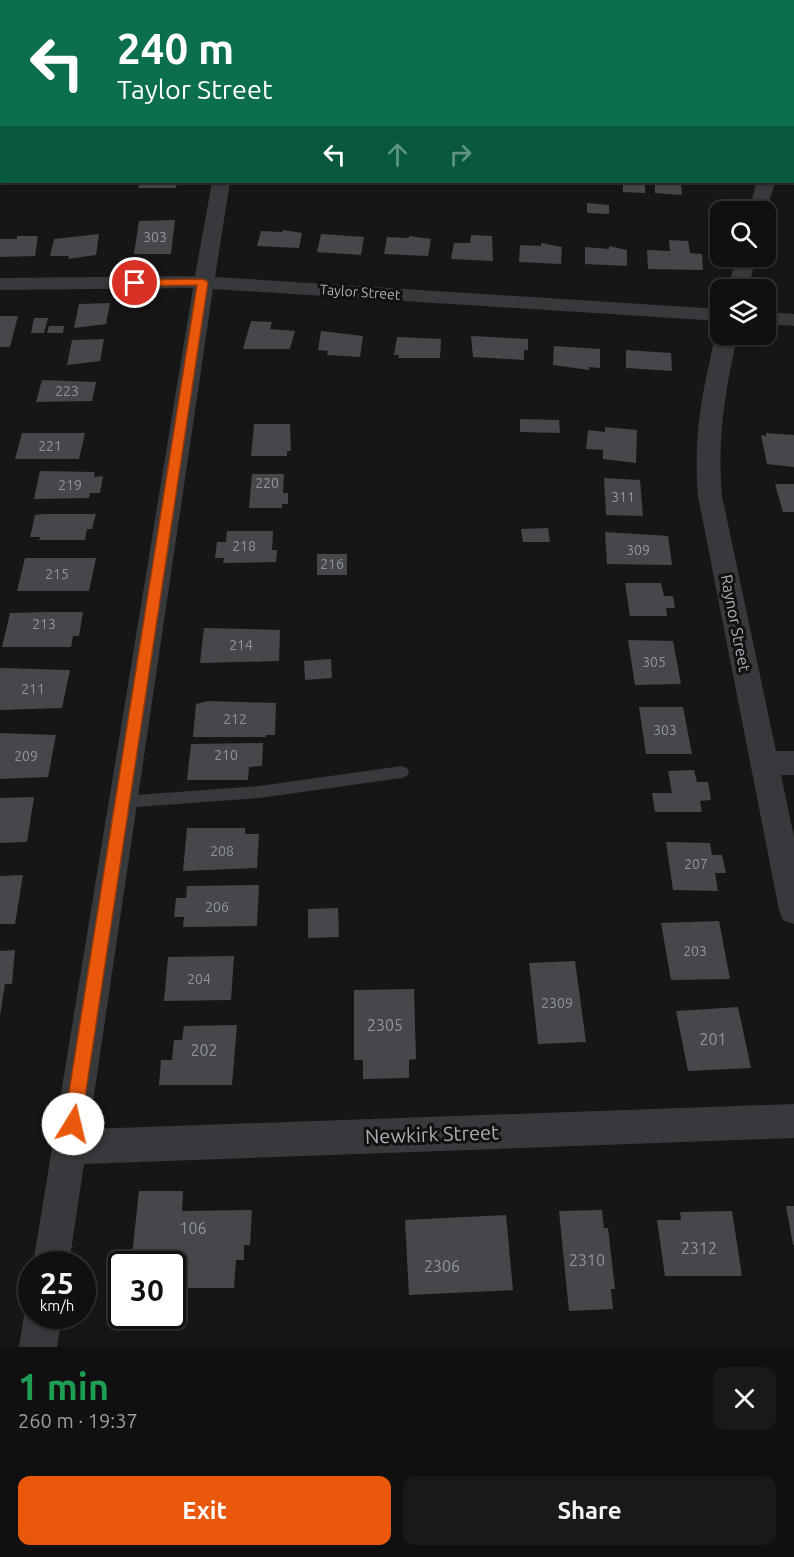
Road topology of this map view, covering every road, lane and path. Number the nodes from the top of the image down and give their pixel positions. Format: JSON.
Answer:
{"nodes":[{"id":1,"x":220,"y":183,"type":"edge"},
{"id":2,"x":766,"y":183,"type":"edge"},
{"id":3,"x":761,"y":201,"type":"edge"},
{"id":4,"x":203,"y":282,"type":"junction"},
{"id":5,"x":0,"y":284,"type":"edge"},
{"id":6,"x":710,"y":314,"type":"edge"},
{"id":7,"x":776,"y":319,"type":"edge"},
{"id":8,"x":794,"y":320,"type":"edge"},
{"id":9,"x":724,"y":345,"type":"edge"},
{"id":10,"x":764,"y":763,"type":"junction"},
{"id":11,"x":794,"y":763,"type":"edge"},
{"id":12,"x":402,"y":772,"type":"dead end"},
{"id":13,"x":123,"y":802,"type":"junction"},
{"id":14,"x":794,"y":910,"type":"edge"},
{"id":15,"x":794,"y":1121,"type":"edge"},
{"id":16,"x":69,"y":1147,"type":"junction"},
{"id":17,"x":53,"y":1251,"type":"edge"},
{"id":18,"x":41,"y":1329,"type":"edge"},
{"id":19,"x":38,"y":1347,"type":"edge"}],
"edges":[{"from":1,"to":4,"type":"street"},
{"from":2,"to":3,"type":"street"},
{"from":4,"to":5,"type":"street","name":"Taylor Street"},
{"from":4,"to":6,"type":"street","name":"Taylor Street"},
{"from":4,"to":13,"type":"street"},
{"from":7,"to":8,"type":"street"},
{"from":9,"to":10,"type":"street","name":"Raynor Street"},
{"from":10,"to":11,"type":"street"},
{"from":10,"to":14,"type":"street","name":"Raynor Street"},
{"from":12,"to":13,"type":"lane"},
{"from":13,"to":16,"type":"street"},
{"from":15,"to":16,"type":"street","name":"Newkirk Street"},
{"from":16,"to":17,"type":"street"},
{"from":18,"to":19,"type":"street"}]}
